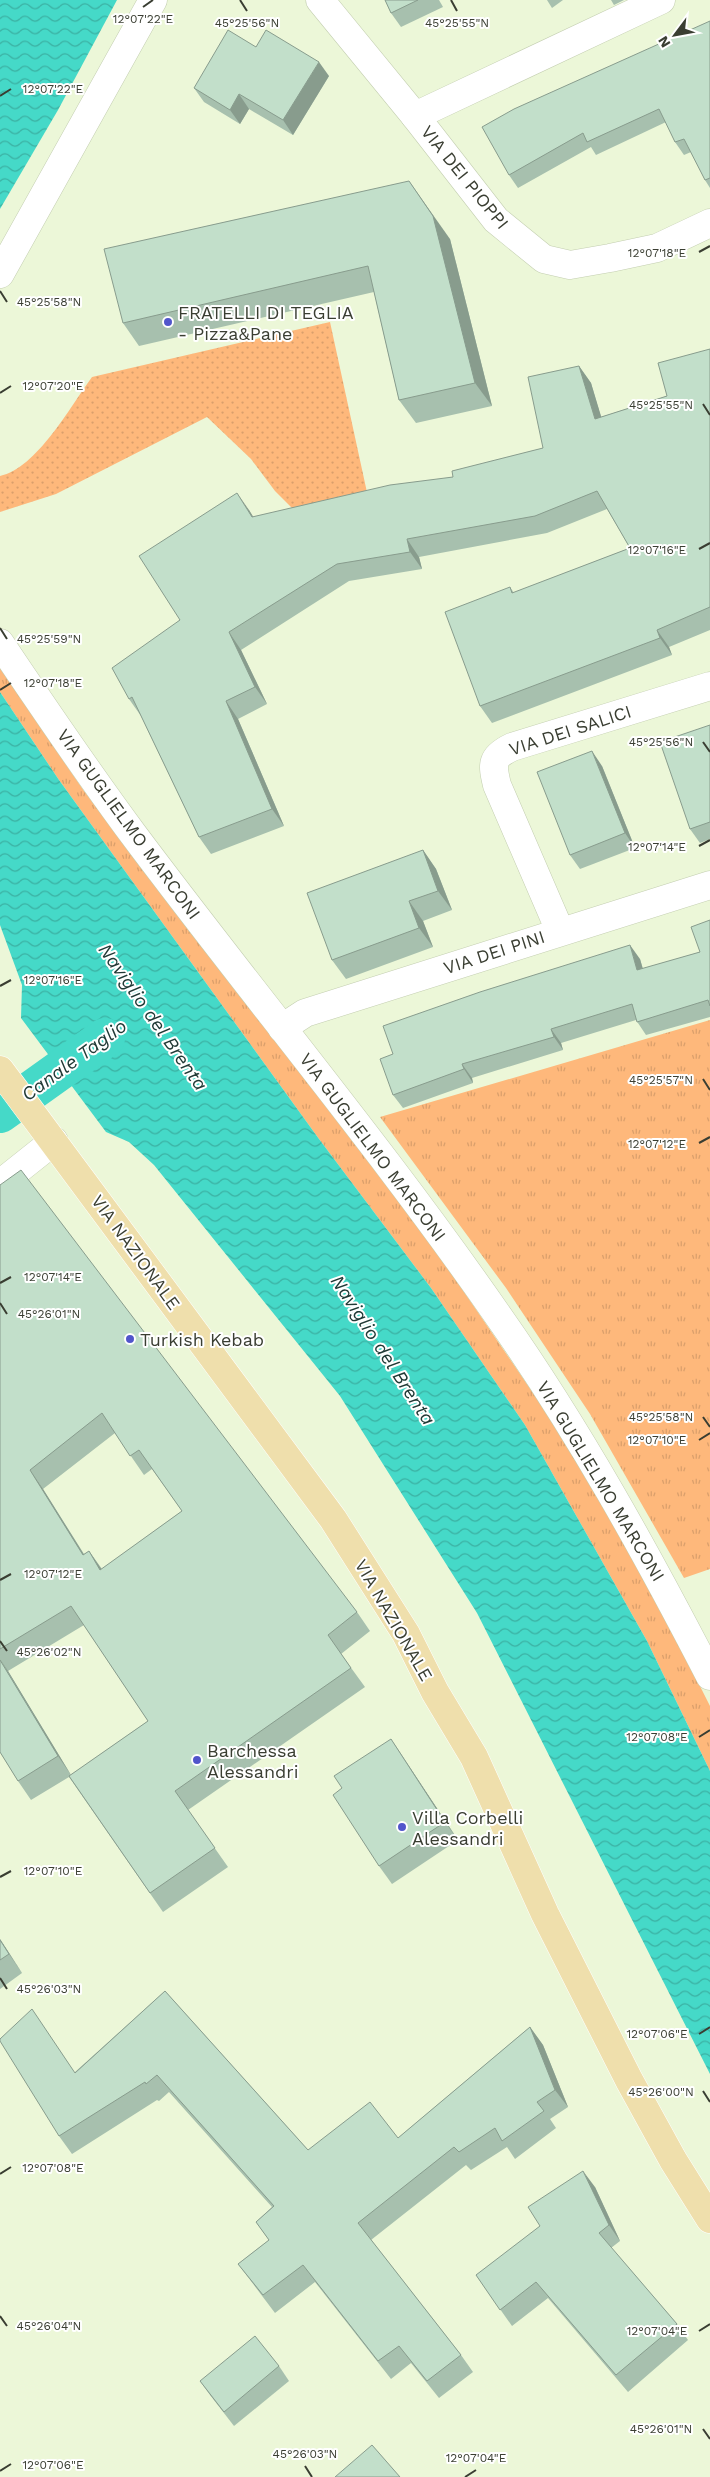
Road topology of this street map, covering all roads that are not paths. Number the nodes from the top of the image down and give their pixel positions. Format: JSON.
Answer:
{"nodes":[{"id":1,"x":153,"y":0,"type":"edge"},
{"id":2,"x":320,"y":0,"type":"edge"},
{"id":3,"x":661,"y":0,"type":"edge"},
{"id":4,"x":415,"y":116,"type":"junction"},
{"id":5,"x":710,"y":223,"type":"edge"},
{"id":6,"x":0,"y":274,"type":"edge"},
{"id":7,"x":0,"y":643,"type":"edge"},
{"id":8,"x":710,"y":686,"type":"edge"},
{"id":9,"x":710,"y":885,"type":"edge"},
{"id":10,"x":560,"y":931,"type":"junction"},
{"id":11,"x":282,"y":1028,"type":"junction"},
{"id":12,"x":0,"y":1070,"type":"edge"},
{"id":13,"x":51,"y":1136,"type":"junction"},
{"id":14,"x":0,"y":1184,"type":"edge"},
{"id":15,"x":710,"y":1676,"type":"edge"},
{"id":16,"x":710,"y":2220,"type":"edge"}],
"edges":[{"from":1,"to":6,"type":"street"},
{"from":2,"to":4,"type":"street","name":"VIA DEI PIOPPI"},
{"from":3,"to":4,"type":"street","name":"VIA DEI PIOPPI"},
{"from":4,"to":5,"type":"street","name":"VIA DEI PIOPPI"},
{"from":7,"to":11,"type":"street","name":"VIA GUGLIELMO MARCONI"},
{"from":8,"to":10,"type":"street","name":"VIA DEI SALICI"},
{"from":9,"to":10,"type":"street","name":"VIA DEI PINI"},
{"from":10,"to":11,"type":"street","name":"VIA DEI PINI"},
{"from":11,"to":15,"type":"street","name":"VIA GUGLIELMO MARCONI"},
{"from":12,"to":13,"type":"main road","name":"VIA NAZIONALE"},
{"from":13,"to":14,"type":"street"},
{"from":13,"to":16,"type":"main road","name":"VIA NAZIONALE"}]}
